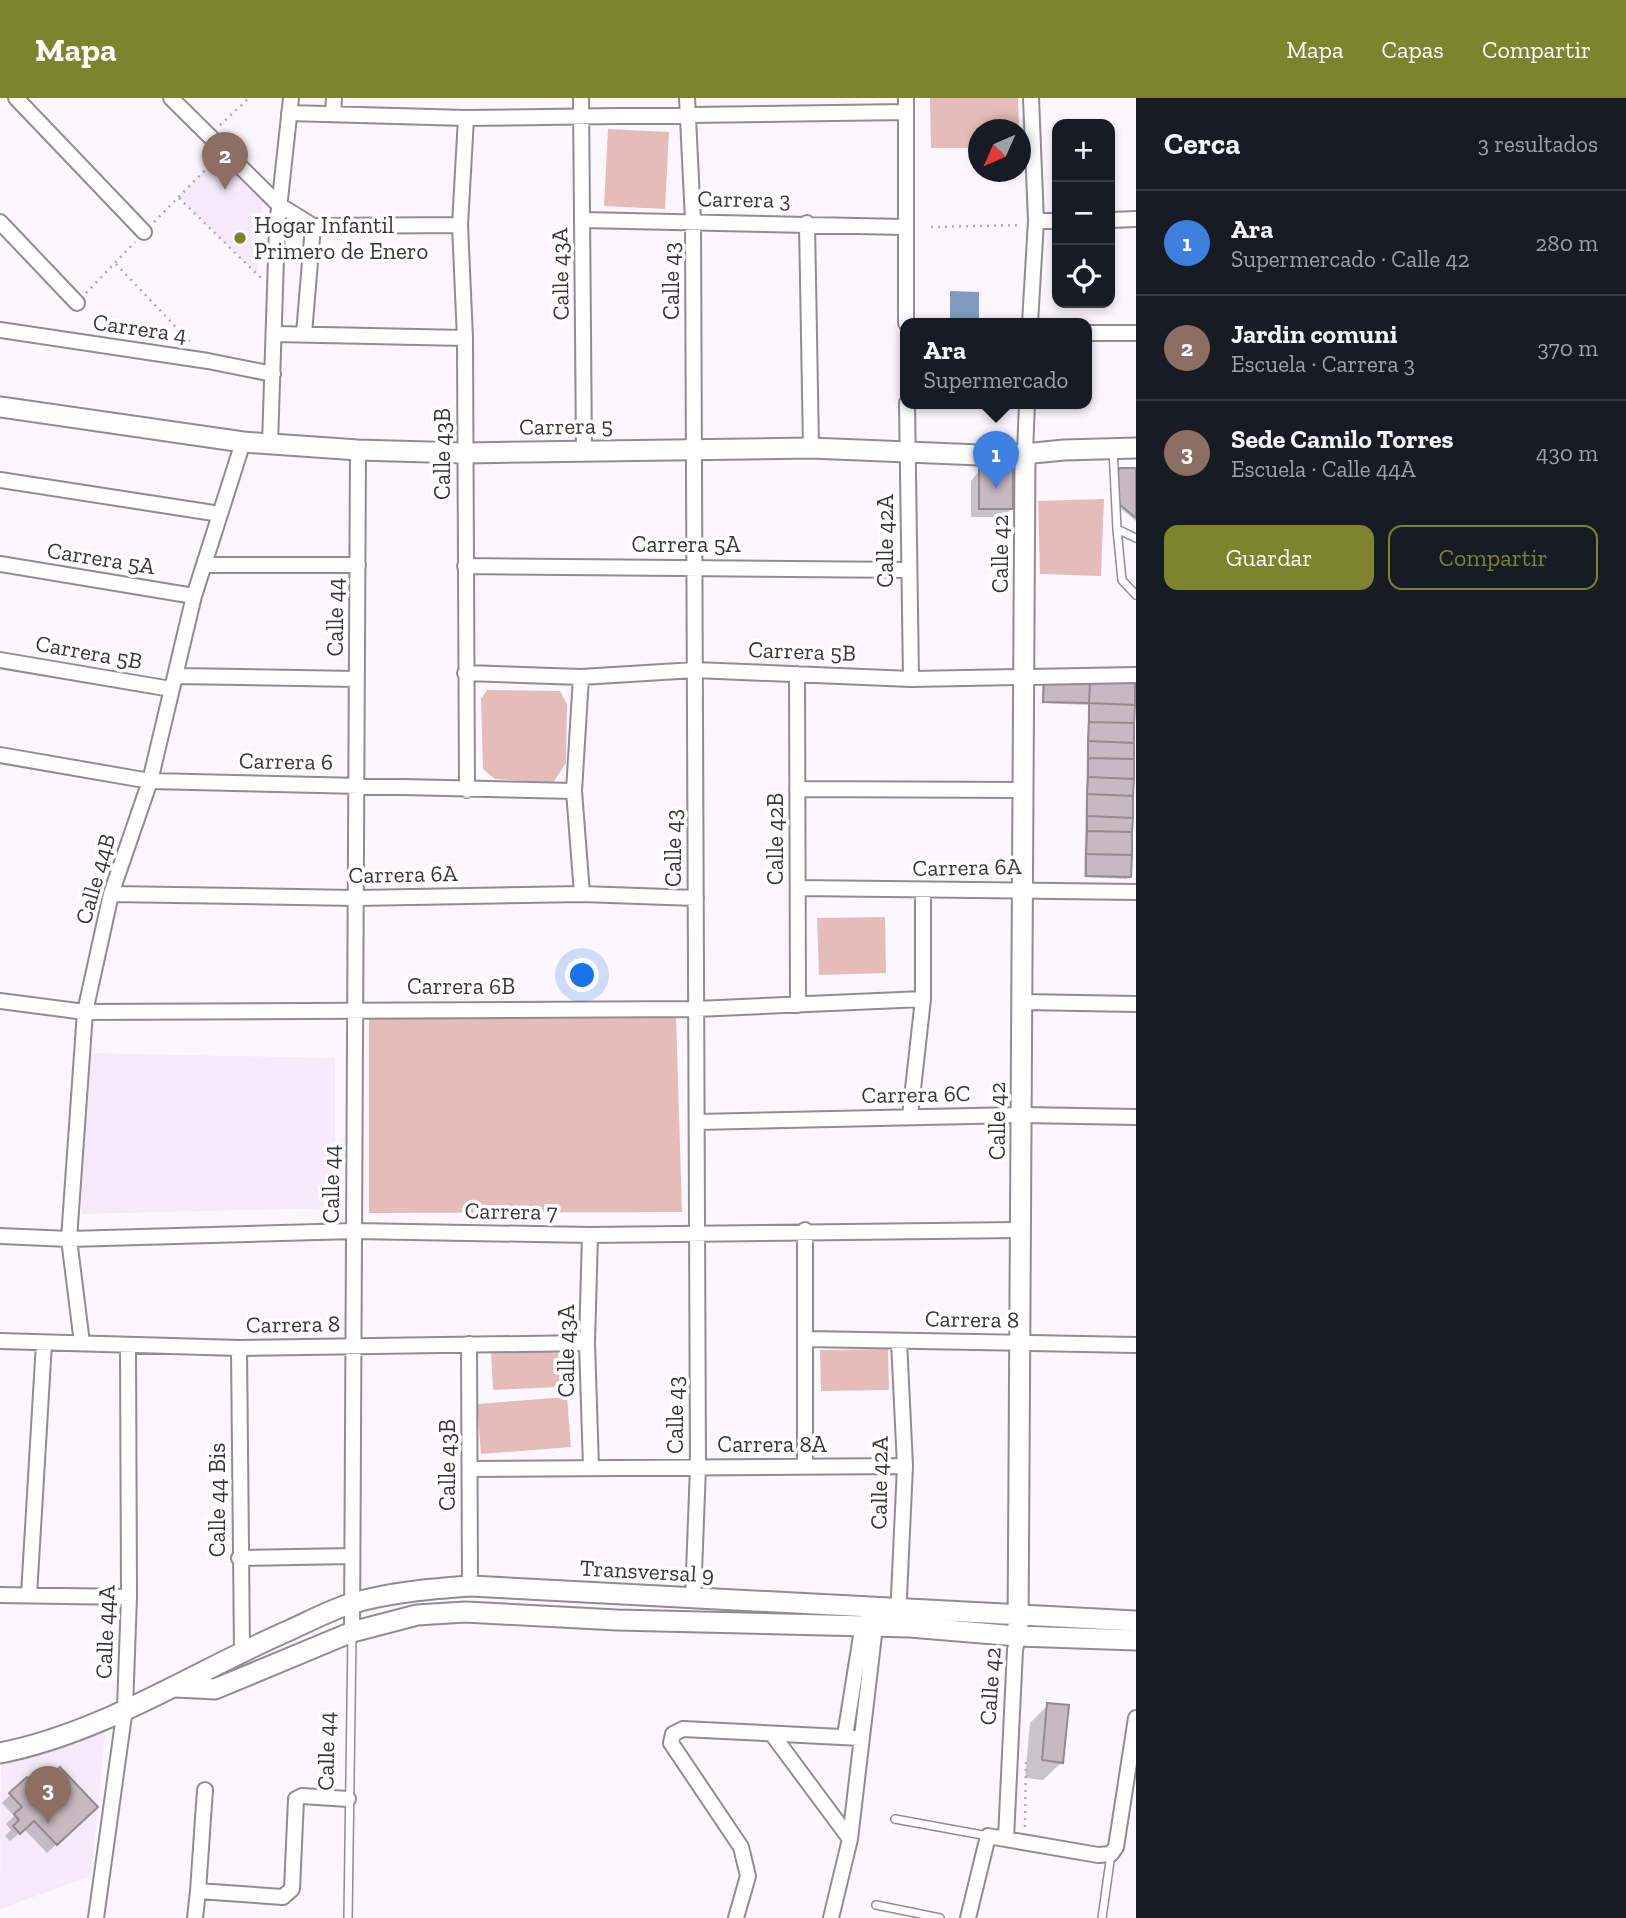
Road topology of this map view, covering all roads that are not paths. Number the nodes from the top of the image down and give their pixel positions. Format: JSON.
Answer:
{"nodes":[{"id":1,"x":16,"y":98,"type":"edge"},
{"id":2,"x":171,"y":98,"type":"edge"},
{"id":3,"x":334,"y":98,"type":"edge"},
{"id":4,"x":581,"y":98,"type":"edge"},
{"id":5,"x":687,"y":98,"type":"edge"},
{"id":6,"x":1031,"y":98,"type":"edge"},
{"id":7,"x":290,"y":105,"type":"edge"},
{"id":8,"x":906,"y":105,"type":"edge"},
{"id":9,"x":333,"y":114,"type":"junction"},
{"id":10,"x":686,"y":115,"type":"junction"},
{"id":11,"x":582,"y":116,"type":"junction"},
{"id":12,"x":466,"y":118,"type":"junction"},
{"id":13,"x":278,"y":204,"type":"junction"},
{"id":14,"x":1136,"y":219,"type":"edge"},
{"id":15,"x":582,"y":220,"type":"junction"},
{"id":16,"x":693,"y":220,"type":"junction"},
{"id":17,"x":1115,"y":220,"type":"edge"},
{"id":18,"x":1052,"y":221,"type":"edge"},
{"id":19,"x":0,"y":222,"type":"edge"},
{"id":20,"x":807,"y":223,"type":"junction"},
{"id":21,"x":1029,"y":223,"type":"junction"},
{"id":22,"x":460,"y":225,"type":"junction"},
{"id":23,"x":313,"y":226,"type":"junction"},
{"id":24,"x":904,"y":227,"type":"junction"},
{"id":25,"x":144,"y":232,"type":"dead end"},
{"id":26,"x":77,"y":303,"type":"dead end"},
{"id":27,"x":906,"y":318,"type":"edge"},
{"id":28,"x":1030,"y":318,"type":"edge"},
{"id":29,"x":0,"y":330,"type":"edge"},
{"id":30,"x":1092,"y":333,"type":"edge"},
{"id":31,"x":1136,"y":333,"type":"edge"},
{"id":32,"x":275,"y":334,"type":"junction"},
{"id":33,"x":304,"y":334,"type":"junction"},
{"id":34,"x":465,"y":338,"type":"junction"},
{"id":35,"x":273,"y":374,"type":"junction"},
{"id":36,"x":0,"y":407,"type":"edge"},
{"id":37,"x":907,"y":409,"type":"edge"},
{"id":38,"x":1027,"y":409,"type":"edge"},
{"id":39,"x":243,"y":442,"type":"junction"},
{"id":40,"x":270,"y":444,"type":"junction"},
{"id":41,"x":811,"y":448,"type":"junction"},
{"id":42,"x":1113,"y":448,"type":"junction"},
{"id":43,"x":1136,"y":448,"type":"edge"},
{"id":44,"x":694,"y":449,"type":"junction"},
{"id":45,"x":358,"y":450,"type":"junction"},
{"id":46,"x":584,"y":450,"type":"junction"},
{"id":47,"x":908,"y":451,"type":"junction"},
{"id":48,"x":464,"y":453,"type":"junction"},
{"id":49,"x":1025,"y":453,"type":"junction"},
{"id":50,"x":0,"y":480,"type":"edge"},
{"id":51,"x":220,"y":513,"type":"junction"},
{"id":52,"x":1117,"y":529,"type":"junction"},
{"id":53,"x":1136,"y":538,"type":"edge"},
{"id":54,"x":0,"y":564,"type":"edge"},
{"id":55,"x":205,"y":565,"type":"junction"},
{"id":56,"x":358,"y":565,"type":"junction"},
{"id":57,"x":465,"y":566,"type":"junction"},
{"id":58,"x":695,"y":566,"type":"junction"},
{"id":59,"x":908,"y":570,"type":"junction"},
{"id":60,"x":1136,"y":595,"type":"edge"},
{"id":61,"x":194,"y":596,"type":"junction"},
{"id":62,"x":0,"y":660,"type":"edge"},
{"id":63,"x":695,"y":670,"type":"junction"},
{"id":64,"x":465,"y":673,"type":"junction"},
{"id":65,"x":797,"y":674,"type":"junction"},
{"id":66,"x":1136,"y":675,"type":"edge"},
{"id":67,"x":581,"y":677,"type":"junction"},
{"id":68,"x":1024,"y":677,"type":"junction"},
{"id":69,"x":357,"y":679,"type":"junction"},
{"id":70,"x":911,"y":679,"type":"junction"},
{"id":71,"x":173,"y":682,"type":"junction"},
{"id":72,"x":0,"y":755,"type":"edge"},
{"id":73,"x":150,"y":780,"type":"junction"},
{"id":74,"x":356,"y":785,"type":"junction"},
{"id":75,"x":797,"y":789,"type":"junction"},
{"id":76,"x":467,"y":790,"type":"junction"},
{"id":77,"x":1023,"y":790,"type":"junction"},
{"id":78,"x":574,"y":791,"type":"junction"},
{"id":79,"x":798,"y":888,"type":"junction"},
{"id":80,"x":1023,"y":889,"type":"junction"},
{"id":81,"x":923,"y":891,"type":"junction"},
{"id":82,"x":1136,"y":892,"type":"edge"},
{"id":83,"x":111,"y":894,"type":"junction"},
{"id":84,"x":582,"y":894,"type":"junction"},
{"id":85,"x":356,"y":898,"type":"junction"},
{"id":86,"x":696,"y":898,"type":"junction"},
{"id":87,"x":923,"y":999,"type":"junction"},
{"id":88,"x":0,"y":1001,"type":"edge"},
{"id":89,"x":1022,"y":1002,"type":"junction"},
{"id":90,"x":1136,"y":1004,"type":"edge"},
{"id":91,"x":798,"y":1005,"type":"junction"},
{"id":92,"x":355,"y":1009,"type":"junction"},
{"id":93,"x":696,"y":1009,"type":"junction"},
{"id":94,"x":85,"y":1012,"type":"junction"},
{"id":95,"x":1022,"y":1115,"type":"junction"},
{"id":96,"x":910,"y":1116,"type":"junction"},
{"id":97,"x":1136,"y":1117,"type":"edge"},
{"id":98,"x":697,"y":1122,"type":"junction"},
{"id":99,"x":805,"y":1230,"type":"junction"},
{"id":100,"x":1021,"y":1230,"type":"junction"},
{"id":101,"x":354,"y":1231,"type":"junction"},
{"id":102,"x":697,"y":1232,"type":"junction"},
{"id":103,"x":590,"y":1235,"type":"junction"},
{"id":104,"x":0,"y":1236,"type":"edge"},
{"id":105,"x":69,"y":1239,"type":"junction"},
{"id":106,"x":806,"y":1339,"type":"junction"},
{"id":107,"x":0,"y":1341,"type":"edge"},
{"id":108,"x":899,"y":1341,"type":"junction"},
{"id":109,"x":44,"y":1343,"type":"junction"},
{"id":110,"x":82,"y":1343,"type":"junction"},
{"id":111,"x":587,"y":1343,"type":"junction"},
{"id":112,"x":1020,"y":1343,"type":"junction"},
{"id":113,"x":469,"y":1344,"type":"junction"},
{"id":114,"x":1136,"y":1345,"type":"edge"},
{"id":115,"x":128,"y":1346,"type":"junction"},
{"id":116,"x":353,"y":1346,"type":"junction"},
{"id":117,"x":239,"y":1348,"type":"junction"},
{"id":118,"x":698,"y":1466,"type":"junction"},
{"id":119,"x":905,"y":1466,"type":"junction"},
{"id":120,"x":591,"y":1467,"type":"junction"},
{"id":121,"x":805,"y":1467,"type":"junction"},
{"id":122,"x":470,"y":1469,"type":"junction"},
{"id":123,"x":352,"y":1556,"type":"junction"},
{"id":124,"x":239,"y":1558,"type":"junction"},
{"id":125,"x":470,"y":1586,"type":"junction"},
{"id":126,"x":0,"y":1595,"type":"edge"},
{"id":127,"x":29,"y":1595,"type":"junction"},
{"id":128,"x":129,"y":1597,"type":"junction"},
{"id":129,"x":693,"y":1599,"type":"junction"},
{"id":130,"x":352,"y":1603,"type":"junction"},
{"id":131,"x":1019,"y":1615,"type":"junction"},
{"id":132,"x":868,"y":1616,"type":"junction"},
{"id":133,"x":898,"y":1618,"type":"junction"},
{"id":134,"x":1136,"y":1621,"type":"edge"},
{"id":135,"x":352,"y":1632,"type":"junction"},
{"id":136,"x":1018,"y":1636,"type":"junction"},
{"id":137,"x":1136,"y":1640,"type":"edge"},
{"id":138,"x":242,"y":1651,"type":"junction"},
{"id":139,"x":862,"y":1673,"type":"junction"},
{"id":140,"x":175,"y":1687,"type":"junction"},
{"id":141,"x":125,"y":1708,"type":"junction"},
{"id":142,"x":1136,"y":1718,"type":"edge"},
{"id":143,"x":772,"y":1734,"type":"junction"},
{"id":144,"x":845,"y":1736,"type":"junction"},
{"id":145,"x":861,"y":1738,"type":"junction"},
{"id":146,"x":0,"y":1753,"type":"edge"},
{"id":147,"x":205,"y":1790,"type":"dead end"},
{"id":148,"x":1129,"y":1793,"type":"edge"},
{"id":149,"x":348,"y":1799,"type":"junction"},
{"id":150,"x":895,"y":1819,"type":"dead end"},
{"id":151,"x":988,"y":1836,"type":"junction"},
{"id":152,"x":1006,"y":1838,"type":"junction"},
{"id":153,"x":850,"y":1839,"type":"junction"},
{"id":154,"x":1111,"y":1854,"type":"junction"},
{"id":155,"x":198,"y":1891,"type":"junction"},
{"id":156,"x":876,"y":1905,"type":"dead end"},
{"id":157,"x":96,"y":1918,"type":"edge"},
{"id":158,"x":195,"y":1918,"type":"edge"},
{"id":159,"x":348,"y":1918,"type":"edge"},
{"id":160,"x":736,"y":1918,"type":"edge"},
{"id":161,"x":831,"y":1918,"type":"edge"},
{"id":162,"x":940,"y":1918,"type":"edge"},
{"id":163,"x":968,"y":1918,"type":"edge"},
{"id":164,"x":1102,"y":1918,"type":"edge"}],
"edges":[{"from":1,"to":25,"type":"street"},
{"from":2,"to":13,"type":"street"},
{"from":3,"to":9,"type":"street"},
{"from":4,"to":11,"type":"street","name":"Calle 43A"},
{"from":5,"to":10,"type":"street","name":"Calle 43"},
{"from":6,"to":21,"type":"street"},
{"from":7,"to":9,"type":"street"},
{"from":7,"to":13,"type":"street"},
{"from":8,"to":10,"type":"street"},
{"from":8,"to":24,"type":"street"},
{"from":9,"to":12,"type":"street"},
{"from":10,"to":11,"type":"street"},
{"from":10,"to":16,"type":"street","name":"Calle 43"},
{"from":11,"to":12,"type":"street"},
{"from":11,"to":15,"type":"street","name":"Calle 43A"},
{"from":12,"to":22,"type":"street","name":"Calle 43B"},
{"from":13,"to":23,"type":"street"},
{"from":13,"to":32,"type":"street"},
{"from":14,"to":17,"type":"street"},
{"from":15,"to":16,"type":"street","name":"Carrera 3"},
{"from":15,"to":46,"type":"street","name":"Calle 43A"},
{"from":16,"to":20,"type":"street","name":"Carrera 3"},
{"from":16,"to":44,"type":"street","name":"Calle 43"},
{"from":18,"to":21,"type":"street"},
{"from":19,"to":26,"type":"street"},
{"from":20,"to":24,"type":"street","name":"Carrera 3"},
{"from":20,"to":41,"type":"street"},
{"from":21,"to":28,"type":"street"},
{"from":22,"to":23,"type":"street"},
{"from":22,"to":34,"type":"street","name":"Calle 43B"},
{"from":23,"to":33,"type":"street"},
{"from":24,"to":27,"type":"street"},
{"from":29,"to":35,"type":"street","name":"Carrera 4"},
{"from":30,"to":31,"type":"street"},
{"from":32,"to":33,"type":"street"},
{"from":32,"to":35,"type":"street"},
{"from":33,"to":34,"type":"street"},
{"from":34,"to":48,"type":"street","name":"Calle 43B"},
{"from":35,"to":40,"type":"street"},
{"from":36,"to":39,"type":"street","name":"Carrera 5"},
{"from":37,"to":47,"type":"street","name":"Calle 42A"},
{"from":38,"to":49,"type":"street","name":"Calle 42"},
{"from":39,"to":40,"type":"street","name":"Carrera 5"},
{"from":39,"to":51,"type":"street","name":"Calle 44B"},
{"from":40,"to":45,"type":"street","name":"Carrera 5"},
{"from":41,"to":44,"type":"street","name":"Carrera 5"},
{"from":41,"to":47,"type":"street","name":"Carrera 5"},
{"from":42,"to":43,"type":"street","name":"Carrera 5"},
{"from":42,"to":49,"type":"street","name":"Carrera 5"},
{"from":42,"to":52,"type":"lane"},
{"from":44,"to":46,"type":"street","name":"Carrera 5"},
{"from":44,"to":58,"type":"street","name":"Calle 43"},
{"from":45,"to":48,"type":"street","name":"Carrera 5"},
{"from":45,"to":56,"type":"street","name":"Calle 44"},
{"from":46,"to":48,"type":"street","name":"Carrera 5"},
{"from":47,"to":49,"type":"street","name":"Carrera 5"},
{"from":47,"to":59,"type":"street","name":"Calle 42A"},
{"from":48,"to":57,"type":"street","name":"Calle 43B"},
{"from":49,"to":68,"type":"street","name":"Calle 42"},
{"from":50,"to":51,"type":"street"},
{"from":51,"to":55,"type":"street","name":"Calle 44B"},
{"from":52,"to":53,"type":"lane"},
{"from":52,"to":60,"type":"lane"},
{"from":54,"to":61,"type":"street","name":"Carrera 5A"},
{"from":55,"to":56,"type":"street"},
{"from":55,"to":61,"type":"street","name":"Calle 44B"},
{"from":56,"to":69,"type":"street","name":"Calle 44"},
{"from":57,"to":58,"type":"street","name":"Carrera 5A"},
{"from":57,"to":64,"type":"street","name":"Calle 43B"},
{"from":58,"to":59,"type":"street","name":"Carrera 5A"},
{"from":58,"to":63,"type":"street","name":"Calle 43"},
{"from":59,"to":70,"type":"street","name":"Calle 42A"},
{"from":61,"to":71,"type":"street","name":"Calle 44B"},
{"from":62,"to":71,"type":"street","name":"Carrera 5B"},
{"from":63,"to":65,"type":"street","name":"Carrera 5B"},
{"from":63,"to":67,"type":"street","name":"Carrera 5B"},
{"from":63,"to":86,"type":"street","name":"Calle 43"},
{"from":64,"to":67,"type":"street","name":"Carrera 5B"},
{"from":64,"to":76,"type":"street","name":"Calle 43B"},
{"from":65,"to":70,"type":"street","name":"Carrera 5B"},
{"from":65,"to":75,"type":"street","name":"Calle 42B"},
{"from":66,"to":68,"type":"street","name":"Carrera 5B"},
{"from":67,"to":78,"type":"street"},
{"from":68,"to":70,"type":"street","name":"Carrera 5B"},
{"from":68,"to":77,"type":"street","name":"Calle 42"},
{"from":69,"to":71,"type":"street","name":"Carrera 5B"},
{"from":69,"to":74,"type":"street","name":"Calle 44"},
{"from":71,"to":73,"type":"street","name":"Calle 44B"},
{"from":72,"to":73,"type":"street","name":"Carrera 6"},
{"from":73,"to":74,"type":"street","name":"Carrera 6"},
{"from":73,"to":83,"type":"street","name":"Calle 44B"},
{"from":74,"to":76,"type":"street","name":"Carrera 6"},
{"from":74,"to":85,"type":"street","name":"Calle 44"},
{"from":75,"to":77,"type":"street"},
{"from":75,"to":79,"type":"street","name":"Calle 42B"},
{"from":76,"to":78,"type":"street","name":"Carrera 6"},
{"from":77,"to":80,"type":"street","name":"Calle 42"},
{"from":78,"to":84,"type":"street"},
{"from":79,"to":81,"type":"street","name":"Carrera 6A"},
{"from":79,"to":91,"type":"street","name":"Calle 42B"},
{"from":80,"to":81,"type":"street","name":"Carrera 6A"},
{"from":80,"to":82,"type":"street","name":"Carrera 6A"},
{"from":80,"to":89,"type":"street","name":"Calle 42"},
{"from":81,"to":87,"type":"street"},
{"from":83,"to":85,"type":"street","name":"Carrera 6A"},
{"from":83,"to":94,"type":"street","name":"Calle 44B"},
{"from":84,"to":85,"type":"street","name":"Carrera 6A"},
{"from":84,"to":86,"type":"street","name":"Carrera 6A"},
{"from":85,"to":92,"type":"street","name":"Calle 44"},
{"from":86,"to":93,"type":"street","name":"Calle 43"},
{"from":87,"to":91,"type":"street","name":"Carrera 6B"},
{"from":87,"to":96,"type":"street"},
{"from":88,"to":94,"type":"street","name":"Carrera 6B"},
{"from":89,"to":90,"type":"street"},
{"from":89,"to":95,"type":"street","name":"Calle 42"},
{"from":91,"to":93,"type":"street","name":"Carrera 6B"},
{"from":92,"to":93,"type":"street","name":"Carrera 6B"},
{"from":92,"to":94,"type":"street","name":"Carrera 6B"},
{"from":92,"to":101,"type":"street","name":"Calle 44"},
{"from":93,"to":98,"type":"street","name":"Calle 43"},
{"from":94,"to":105,"type":"street","name":"Calle 44B"},
{"from":95,"to":96,"type":"street","name":"Carrera 6C"},
{"from":95,"to":97,"type":"street","name":"Carrera 6C"},
{"from":95,"to":100,"type":"street","name":"Calle 42"},
{"from":96,"to":98,"type":"street","name":"Carrera 6C"},
{"from":98,"to":102,"type":"street","name":"Calle 43"},
{"from":99,"to":100,"type":"street","name":"Carrera 7"},
{"from":99,"to":102,"type":"street","name":"Carrera 7"},
{"from":99,"to":106,"type":"street"},
{"from":100,"to":112,"type":"street","name":"Calle 42"},
{"from":101,"to":103,"type":"street","name":"Carrera 7"},
{"from":101,"to":105,"type":"street","name":"Carrera 7"},
{"from":101,"to":116,"type":"street","name":"Calle 44"},
{"from":102,"to":103,"type":"street","name":"Carrera 7"},
{"from":102,"to":118,"type":"street","name":"Calle 43"},
{"from":103,"to":111,"type":"street","name":"Calle 43A"},
{"from":104,"to":105,"type":"street","name":"Carrera 7"},
{"from":105,"to":110,"type":"street","name":"Calle 44B"},
{"from":106,"to":108,"type":"street","name":"Carrera 8"},
{"from":106,"to":121,"type":"street"},
{"from":107,"to":109,"type":"street","name":"Carrera 8"},
{"from":108,"to":112,"type":"street","name":"Carrera 8"},
{"from":108,"to":119,"type":"street","name":"Calle 42A"},
{"from":109,"to":110,"type":"street","name":"Carrera 8"},
{"from":109,"to":127,"type":"street"},
{"from":110,"to":115,"type":"street","name":"Carrera 8"},
{"from":111,"to":113,"type":"street","name":"Carrera 8"},
{"from":111,"to":120,"type":"street","name":"Calle 43A"},
{"from":112,"to":114,"type":"street","name":"Carrera 8"},
{"from":112,"to":131,"type":"street","name":"Calle 42"},
{"from":113,"to":116,"type":"street","name":"Carrera 8"},
{"from":113,"to":122,"type":"street","name":"Calle 43B"},
{"from":115,"to":117,"type":"street","name":"Carrera 8"},
{"from":115,"to":128,"type":"street","name":"Calle 44A"},
{"from":116,"to":117,"type":"street","name":"Carrera 8"},
{"from":116,"to":123,"type":"street","name":"Calle 44"},
{"from":117,"to":124,"type":"street","name":"Calle 44 Bis"},
{"from":118,"to":120,"type":"street","name":"Carrera 8A"},
{"from":118,"to":121,"type":"street","name":"Carrera 8A"},
{"from":118,"to":129,"type":"street","name":"Calle 43"},
{"from":119,"to":121,"type":"street","name":"Carrera 8A"},
{"from":119,"to":133,"type":"street","name":"Calle 42A"},
{"from":120,"to":122,"type":"street","name":"Carrera 8A"},
{"from":122,"to":125,"type":"street","name":"Calle 43B"},
{"from":123,"to":124,"type":"street"},
{"from":123,"to":130,"type":"street","name":"Calle 44"},
{"from":124,"to":138,"type":"street","name":"Calle 44 Bis"},
{"from":125,"to":129,"type":"street","name":"Transversal 9"},
{"from":125,"to":130,"type":"street","name":"Transversal 9"},
{"from":126,"to":127,"type":"street"},
{"from":127,"to":128,"type":"street"},
{"from":128,"to":141,"type":"street","name":"Calle 44A"},
{"from":129,"to":132,"type":"street","name":"Transversal 9"},
{"from":130,"to":135,"type":"street","name":"Calle 44"},
{"from":130,"to":138,"type":"street","name":"Transversal 9"},
{"from":131,"to":133,"type":"street","name":"Transversal 9"},
{"from":131,"to":134,"type":"street","name":"Transversal 9"},
{"from":131,"to":136,"type":"street","name":"Calle 42"},
{"from":132,"to":133,"type":"street","name":"Transversal 9"},
{"from":132,"to":135,"type":"street","name":"Transversal 9"},
{"from":132,"to":139,"type":"street"},
{"from":133,"to":136,"type":"street","name":"Transversal 9"},
{"from":135,"to":140,"type":"street","name":"Transversal 9"},
{"from":135,"to":149,"type":"lane","name":"Calle 44"},
{"from":136,"to":137,"type":"street","name":"Transversal 9"},
{"from":136,"to":152,"type":"street","name":"Calle 42"},
{"from":138,"to":140,"type":"street","name":"Transversal 9"},
{"from":139,"to":144,"type":"street"},
{"from":139,"to":145,"type":"street"},
{"from":140,"to":141,"type":"street","name":"Transversal 9"},
{"from":141,"to":146,"type":"street","name":"Transversal 9"},
{"from":141,"to":157,"type":"street","name":"Calle 44A"},
{"from":142,"to":148,"type":"street"},
{"from":143,"to":144,"type":"street"},
{"from":143,"to":153,"type":"street"},
{"from":143,"to":160,"type":"street"},
{"from":144,"to":145,"type":"street"},
{"from":145,"to":153,"type":"street"},
{"from":147,"to":155,"type":"street"},
{"from":148,"to":154,"type":"street"},
{"from":149,"to":155,"type":"street"},
{"from":149,"to":159,"type":"lane","name":"Calle 44"},
{"from":150,"to":151,"type":"lane"},
{"from":151,"to":152,"type":"street"},
{"from":151,"to":163,"type":"street"},
{"from":152,"to":154,"type":"street"},
{"from":153,"to":161,"type":"street"},
{"from":154,"to":164,"type":"lane"},
{"from":155,"to":158,"type":"street"},
{"from":156,"to":162,"type":"lane"}]}
